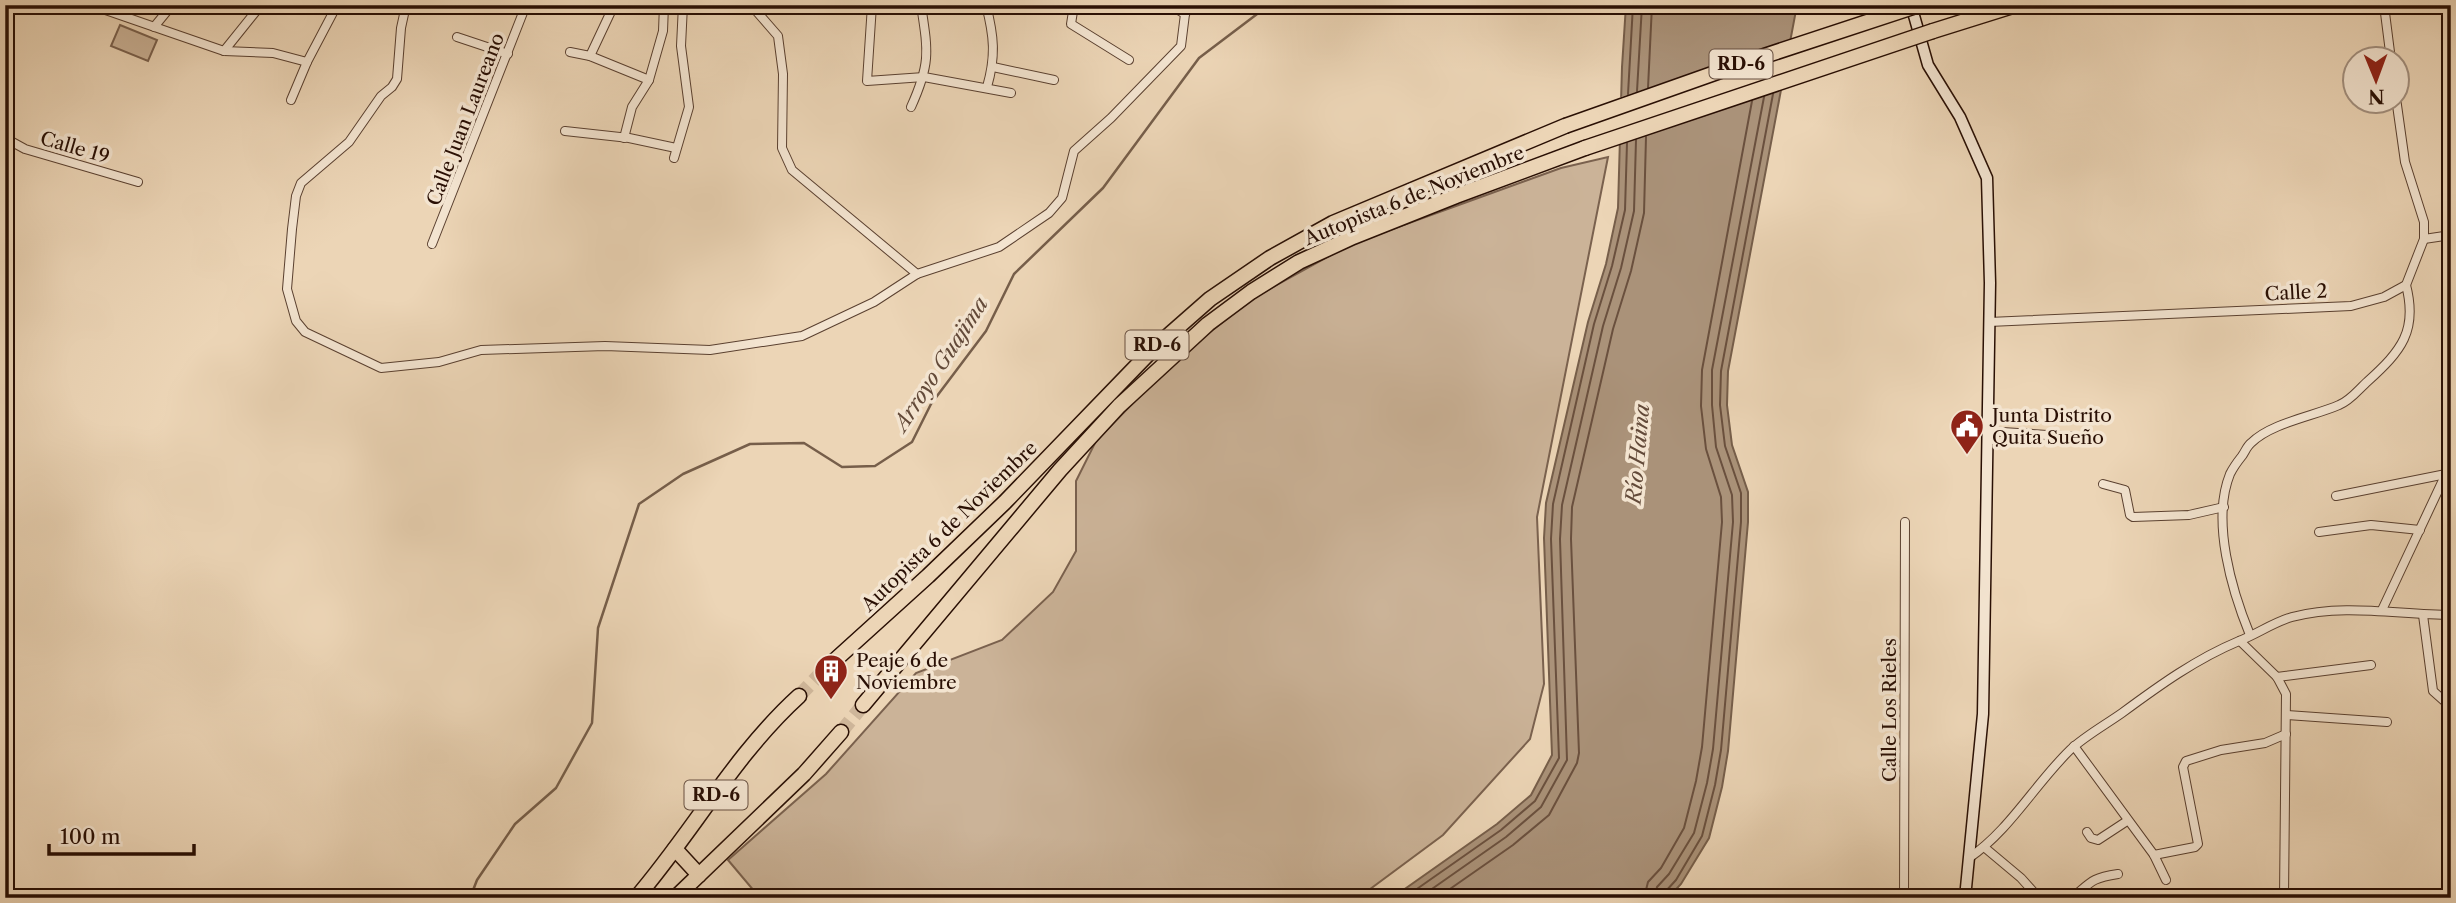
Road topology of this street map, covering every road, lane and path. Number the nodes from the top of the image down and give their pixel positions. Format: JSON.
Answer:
{"nodes":[{"id":1,"x":91,"y":5,"type":"edge"},
{"id":2,"x":172,"y":5,"type":"edge"},
{"id":3,"x":261,"y":5,"type":"edge"},
{"id":4,"x":337,"y":5,"type":"edge"},
{"id":5,"x":406,"y":5,"type":"edge"},
{"id":6,"x":526,"y":5,"type":"edge"},
{"id":7,"x":614,"y":5,"type":"edge"},
{"id":8,"x":664,"y":5,"type":"edge"},
{"id":9,"x":682,"y":5,"type":"edge"},
{"id":10,"x":751,"y":5,"type":"edge"},
{"id":11,"x":872,"y":5,"type":"edge"},
{"id":12,"x":921,"y":5,"type":"edge"},
{"id":13,"x":986,"y":5,"type":"edge"},
{"id":14,"x":1074,"y":5,"type":"edge"},
{"id":15,"x":1170,"y":5,"type":"edge"},
{"id":16,"x":1191,"y":5,"type":"edge"},
{"id":17,"x":1911,"y":5,"type":"edge"},
{"id":18,"x":1919,"y":5,"type":"edge"},
{"id":19,"x":2016,"y":5,"type":"edge"},
{"id":20,"x":2384,"y":5,"type":"edge"},
{"id":21,"x":1185,"y":14,"type":"junction"},
{"id":22,"x":154,"y":27,"type":"junction"},
{"id":23,"x":457,"y":37,"type":"dead end"},
{"id":24,"x":2389,"y":46,"type":"edge"},
{"id":25,"x":224,"y":51,"type":"junction"},
{"id":26,"x":570,"y":52,"type":"dead end"},
{"id":27,"x":508,"y":54,"type":"junction"},
{"id":28,"x":590,"y":56,"type":"junction"},
{"id":29,"x":1129,"y":60,"type":"dead end"},
{"id":30,"x":307,"y":62,"type":"junction"},
{"id":31,"x":993,"y":67,"type":"junction"},
{"id":32,"x":924,"y":77,"type":"junction"},
{"id":33,"x":1054,"y":79,"type":"dead end"},
{"id":34,"x":649,"y":80,"type":"junction"},
{"id":35,"x":986,"y":87,"type":"junction"},
{"id":36,"x":1011,"y":93,"type":"dead end"},
{"id":37,"x":291,"y":100,"type":"dead end"},
{"id":38,"x":911,"y":107,"type":"dead end"},
{"id":39,"x":2399,"y":116,"type":"edge"},
{"id":40,"x":565,"y":131,"type":"dead end"},
{"id":41,"x":5,"y":138,"type":"edge"},
{"id":42,"x":624,"y":138,"type":"junction"},
{"id":43,"x":676,"y":148,"type":"junction"},
{"id":44,"x":674,"y":158,"type":"dead end"},
{"id":45,"x":138,"y":182,"type":"dead end"},
{"id":46,"x":2451,"y":236,"type":"edge"},
{"id":47,"x":2424,"y":239,"type":"junction"},
{"id":48,"x":432,"y":244,"type":"dead end"},
{"id":49,"x":917,"y":274,"type":"junction"},
{"id":50,"x":2406,"y":285,"type":"junction"},
{"id":51,"x":1989,"y":322,"type":"junction"},
{"id":52,"x":1987,"y":431,"type":"junction"},
{"id":53,"x":2078,"y":437,"type":"dead end"},
{"id":54,"x":2451,"y":463,"type":"edge"},
{"id":55,"x":2446,"y":474,"type":"junction"},
{"id":56,"x":2103,"y":484,"type":"dead end"},
{"id":57,"x":2336,"y":496,"type":"dead end"},
{"id":58,"x":2224,"y":507,"type":"junction"},
{"id":59,"x":1905,"y":522,"type":"dead end"},
{"id":60,"x":2420,"y":530,"type":"junction"},
{"id":61,"x":2319,"y":532,"type":"dead end"},
{"id":62,"x":2382,"y":610,"type":"junction"},
{"id":63,"x":2423,"y":615,"type":"junction"},
{"id":64,"x":2451,"y":615,"type":"edge"},
{"id":65,"x":2250,"y":635,"type":"junction"},
{"id":66,"x":2240,"y":641,"type":"junction"},
{"id":67,"x":2371,"y":665,"type":"dead end"},
{"id":68,"x":823,"y":671,"type":"tunnel mouth"},
{"id":69,"x":2277,"y":677,"type":"junction"},
{"id":70,"x":799,"y":696,"type":"tunnel mouth"},
{"id":71,"x":863,"y":705,"type":"tunnel mouth"},
{"id":72,"x":2451,"y":707,"type":"edge"},
{"id":73,"x":2287,"y":715,"type":"junction"},
{"id":74,"x":2387,"y":722,"type":"dead end"},
{"id":75,"x":841,"y":732,"type":"tunnel mouth"},
{"id":76,"x":2286,"y":734,"type":"junction"},
{"id":77,"x":2074,"y":746,"type":"junction"},
{"id":78,"x":2127,"y":821,"type":"junction"},
{"id":79,"x":2087,"y":832,"type":"dead end"},
{"id":80,"x":1984,"y":847,"type":"junction"},
{"id":81,"x":675,"y":849,"type":"junction"},
{"id":82,"x":2154,"y":855,"type":"junction"},
{"id":83,"x":1969,"y":858,"type":"junction"},
{"id":84,"x":2118,"y":874,"type":"dead end"},
{"id":85,"x":699,"y":875,"type":"junction"},
{"id":86,"x":2166,"y":880,"type":"dead end"},
{"id":87,"x":636,"y":898,"type":"edge"},
{"id":88,"x":675,"y":898,"type":"edge"},
{"id":89,"x":1904,"y":898,"type":"edge"},
{"id":90,"x":1965,"y":898,"type":"edge"},
{"id":91,"x":2039,"y":898,"type":"edge"},
{"id":92,"x":2072,"y":898,"type":"edge"},
{"id":93,"x":2284,"y":898,"type":"edge"}],
"edges":[{"from":1,"to":22,"type":"street"},
{"from":2,"to":22,"type":"street"},
{"from":3,"to":25,"type":"street"},
{"from":4,"to":30,"type":"street"},
{"from":5,"to":49,"type":"street"},
{"from":6,"to":27,"type":"street","name":"Calle Juan Laureano"},
{"from":7,"to":28,"type":"street"},
{"from":8,"to":34,"type":"street"},
{"from":9,"to":43,"type":"street"},
{"from":10,"to":49,"type":"street"},
{"from":11,"to":32,"type":"street"},
{"from":12,"to":32,"type":"street"},
{"from":13,"to":31,"type":"street"},
{"from":14,"to":29,"type":"street"},
{"from":15,"to":21,"type":"street"},
{"from":16,"to":21,"type":"street"},
{"from":17,"to":51,"type":"street"},
{"from":18,"to":68,"type":"highway","name":"Autopista 6 de Noviembre","number":"RD-6","bridge":true},
{"from":19,"to":71,"type":"highway","name":"Autopista 6 de Noviembre","number":"RD-6","bridge":true},
{"from":20,"to":24,"type":"street"},
{"from":21,"to":49,"type":"street"},
{"from":22,"to":25,"type":"street"},
{"from":23,"to":27,"type":"street"},
{"from":25,"to":30,"type":"street"},
{"from":26,"to":28,"type":"street"},
{"from":27,"to":48,"type":"street","name":"Calle Juan Laureano"},
{"from":28,"to":34,"type":"street"},
{"from":30,"to":37,"type":"street"},
{"from":31,"to":33,"type":"street"},
{"from":31,"to":35,"type":"street"},
{"from":32,"to":35,"type":"street"},
{"from":32,"to":38,"type":"street"},
{"from":34,"to":42,"type":"street"},
{"from":35,"to":36,"type":"street"},
{"from":39,"to":47,"type":"street"},
{"from":40,"to":42,"type":"street"},
{"from":41,"to":45,"type":"street","name":"Calle 19"},
{"from":42,"to":43,"type":"street"},
{"from":43,"to":44,"type":"street"},
{"from":46,"to":47,"type":"street"},
{"from":47,"to":50,"type":"street"},
{"from":50,"to":51,"type":"street","name":"Calle 2"},
{"from":50,"to":58,"type":"street"},
{"from":51,"to":52,"type":"street"},
{"from":52,"to":53,"type":"street"},
{"from":52,"to":83,"type":"street"},
{"from":54,"to":55,"type":"street"},
{"from":55,"to":57,"type":"street"},
{"from":55,"to":60,"type":"street"},
{"from":56,"to":58,"type":"street"},
{"from":58,"to":65,"type":"street"},
{"from":59,"to":89,"type":"street","name":"Calle Los Rieles"},
{"from":60,"to":61,"type":"street"},
{"from":60,"to":62,"type":"street"},
{"from":62,"to":63,"type":"street"},
{"from":62,"to":65,"type":"street"},
{"from":63,"to":64,"type":"street"},
{"from":63,"to":72,"type":"street"},
{"from":65,"to":66,"type":"street"},
{"from":66,"to":69,"type":"street"},
{"from":66,"to":77,"type":"street"},
{"from":67,"to":69,"type":"street"},
{"from":69,"to":73,"type":"street"},
{"from":70,"to":81,"type":"highway","number":"RD-6"},
{"from":73,"to":74,"type":"street"},
{"from":73,"to":76,"type":"street"},
{"from":75,"to":85,"type":"highway","number":"RD-6"},
{"from":76,"to":82,"type":"street"},
{"from":76,"to":93,"type":"street"},
{"from":77,"to":78,"type":"street"},
{"from":77,"to":80,"type":"street"},
{"from":78,"to":79,"type":"street"},
{"from":78,"to":82,"type":"street"},
{"from":80,"to":83,"type":"street"},
{"from":80,"to":91,"type":"street"},
{"from":81,"to":85,"type":"highway"},
{"from":81,"to":87,"type":"highway","number":"RD-6"},
{"from":82,"to":86,"type":"street"},
{"from":83,"to":90,"type":"street"},
{"from":84,"to":92,"type":"street"},
{"from":85,"to":88,"type":"highway","number":"RD-6"}]}
